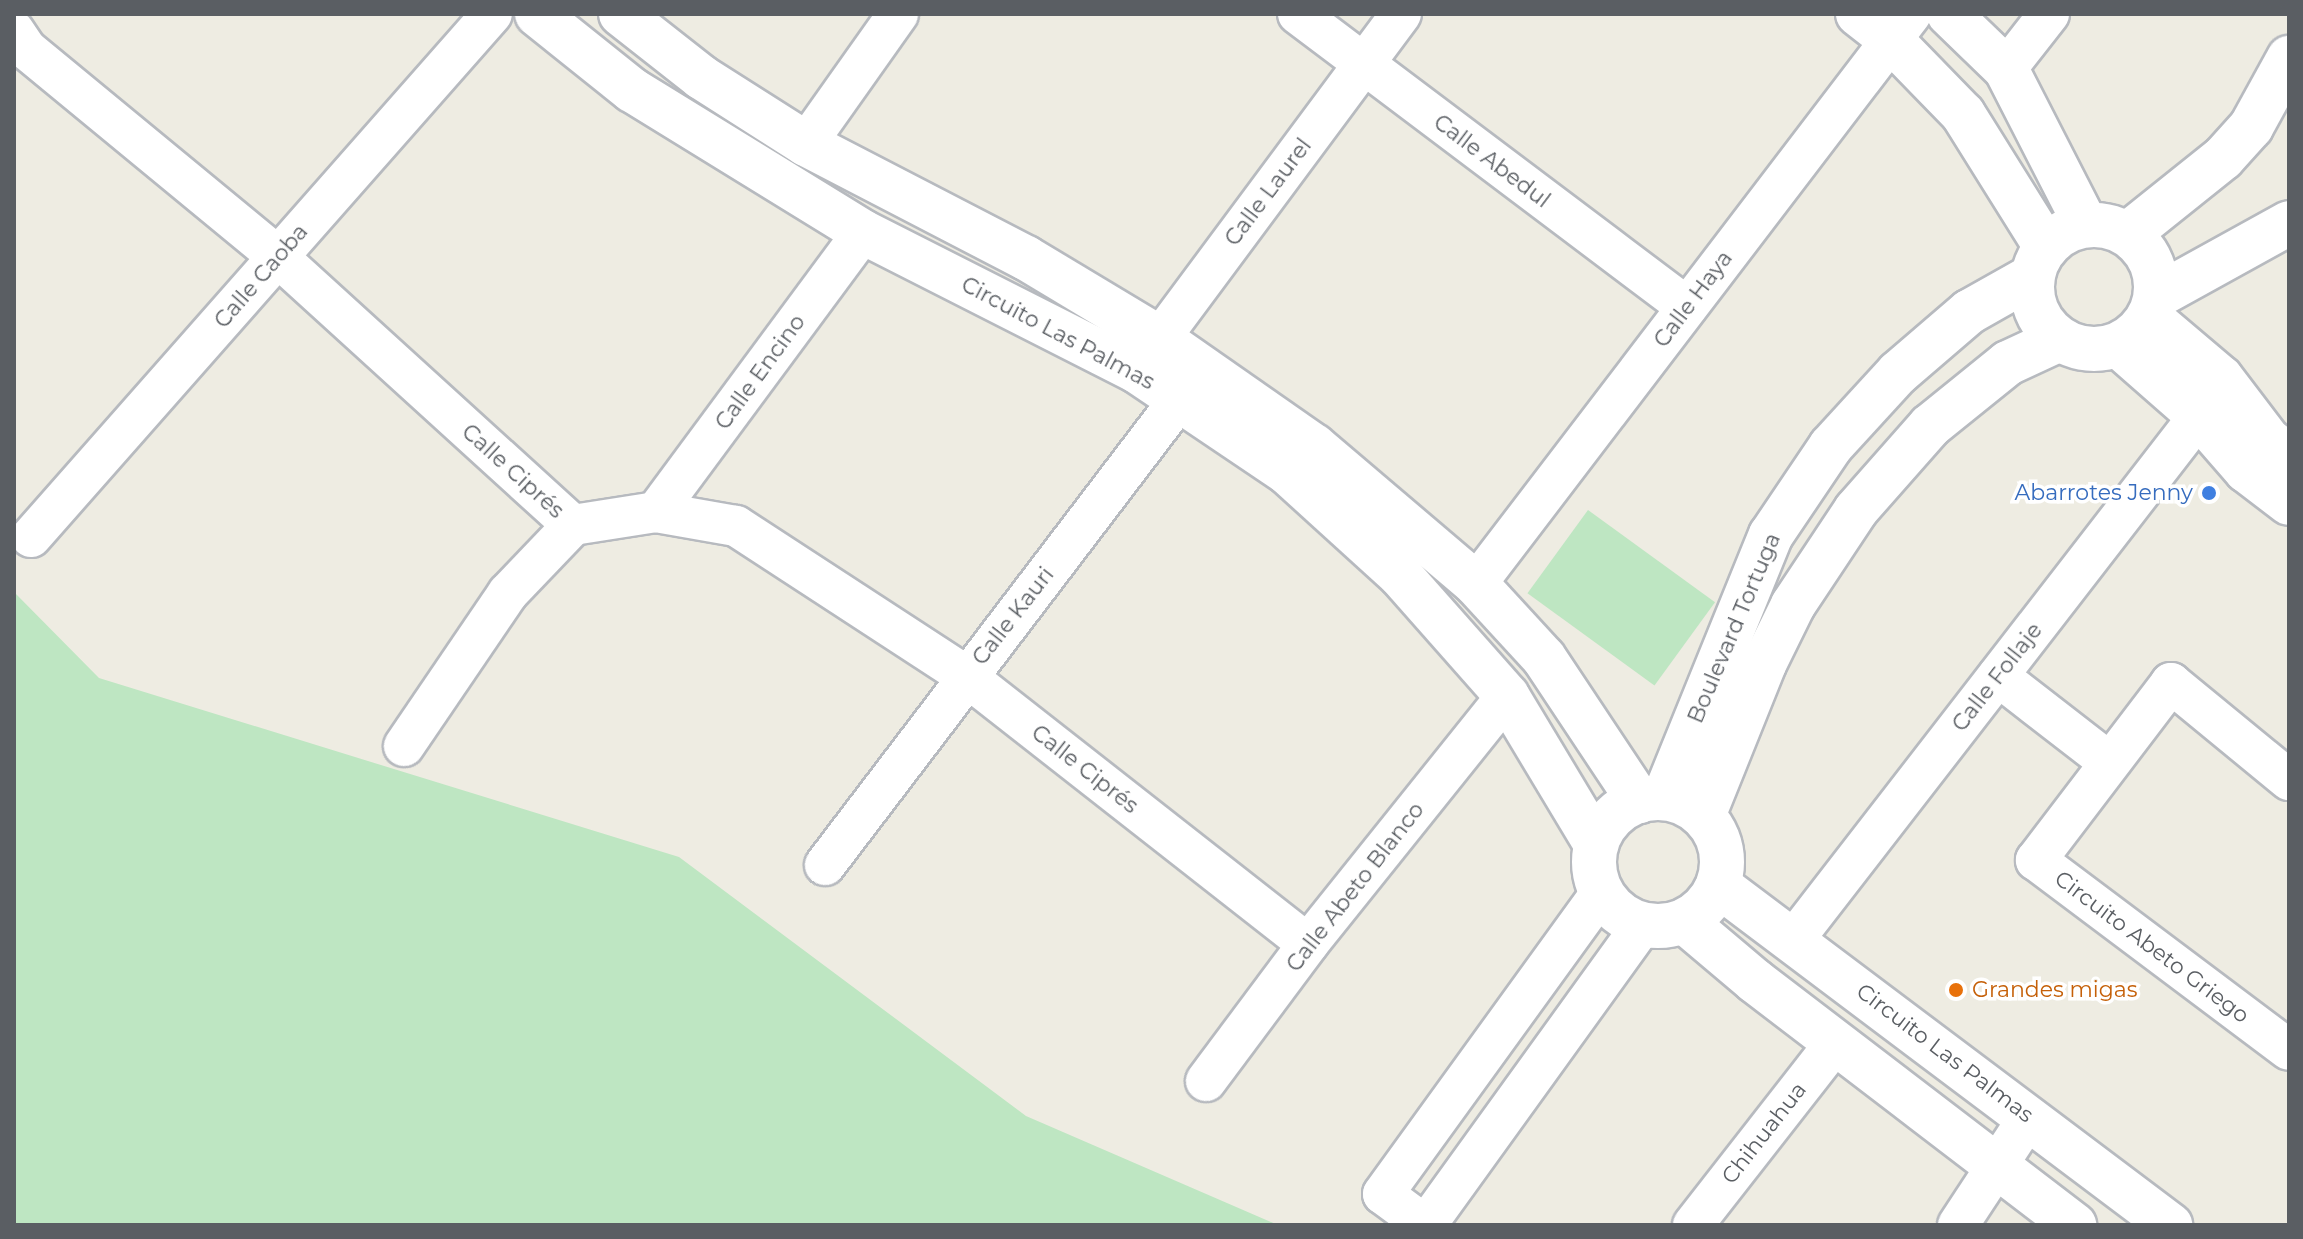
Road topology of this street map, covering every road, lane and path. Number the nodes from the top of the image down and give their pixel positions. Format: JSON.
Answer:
{"nodes":[{"id":1,"x":492,"y":14,"type":"edge"},
{"id":2,"x":537,"y":14,"type":"edge"},
{"id":3,"x":621,"y":14,"type":"edge"},
{"id":4,"x":898,"y":14,"type":"edge"},
{"id":5,"x":1298,"y":14,"type":"edge"},
{"id":6,"x":1401,"y":14,"type":"edge"},
{"id":7,"x":1949,"y":14,"type":"edge"},
{"id":8,"x":2049,"y":14,"type":"edge"},
{"id":9,"x":1886,"y":22,"type":"edge"},
{"id":10,"x":14,"y":31,"type":"edge"},
{"id":11,"x":2289,"y":58,"type":"edge"},
{"id":12,"x":1364,"y":63,"type":"junction"},
{"id":13,"x":2006,"y":69,"type":"junction"},
{"id":14,"x":806,"y":144,"type":"junction"},
{"id":15,"x":2289,"y":223,"type":"edge"},
{"id":16,"x":2086,"y":225,"type":"junction"},
{"id":17,"x":863,"y":232,"type":"junction"},
{"id":18,"x":2128,"y":234,"type":"junction"},
{"id":19,"x":278,"y":257,"type":"junction"},
{"id":20,"x":2039,"y":262,"type":"junction"},
{"id":21,"x":1687,"y":307,"type":"junction"},
{"id":22,"x":2141,"y":319,"type":"junction"},
{"id":23,"x":2060,"y":339,"type":"junction"},
{"id":24,"x":1148,"y":354,"type":"junction"},
{"id":25,"x":1191,"y":384,"type":"junction"},
{"id":26,"x":2199,"y":416,"type":"junction"},
{"id":27,"x":2289,"y":455,"type":"edge"},
{"id":28,"x":2289,"y":503,"type":"edge"},
{"id":29,"x":656,"y":512,"type":"junction"},
{"id":30,"x":573,"y":525,"type":"junction"},
{"id":31,"x":31,"y":537,"type":"dead end"},
{"id":32,"x":1476,"y":584,"type":"junction"},
{"id":33,"x":966,"y":676,"type":"junction"},
{"id":34,"x":1998,"y":676,"type":"junction"},
{"id":35,"x":1507,"y":696,"type":"junction"},
{"id":36,"x":404,"y":746,"type":"dead end"},
{"id":37,"x":2109,"y":762,"type":"junction"},
{"id":38,"x":2289,"y":780,"type":"edge"},
{"id":39,"x":1651,"y":799,"type":"junction"},
{"id":40,"x":1703,"y":816,"type":"junction"},
{"id":41,"x":1596,"y":844,"type":"junction"},
{"id":42,"x":825,"y":865,"type":"dead end"},
{"id":43,"x":1718,"y":885,"type":"junction"},
{"id":44,"x":1601,"y":893,"type":"junction"},
{"id":45,"x":1664,"y":922,"type":"junction"},
{"id":46,"x":1795,"y":938,"type":"junction"},
{"id":47,"x":1308,"y":944,"type":"junction"},
{"id":48,"x":1836,"y":1042,"type":"junction"},
{"id":49,"x":2289,"y":1050,"type":"edge"},
{"id":50,"x":1206,"y":1081,"type":"dead end"},
{"id":51,"x":2029,"y":1117,"type":"junction"},
{"id":52,"x":1998,"y":1167,"type":"junction"},
{"id":53,"x":1425,"y":1225,"type":"edge"},
{"id":54,"x":1693,"y":1225,"type":"edge"},
{"id":55,"x":1958,"y":1225,"type":"edge"},
{"id":56,"x":2074,"y":1225,"type":"edge"},
{"id":57,"x":2170,"y":1225,"type":"edge"}],
"edges":[{"from":1,"to":19,"type":"street","name":"Calle Caoba"},
{"from":2,"to":17,"type":"street","name":"Circuito Las Palmas"},
{"from":3,"to":14,"type":"street","name":"Circuito Las Palmas"},
{"from":4,"to":14,"type":"street"},
{"from":5,"to":12,"type":"street","name":"Calle Abedul"},
{"from":6,"to":12,"type":"street","name":"Calle Laurel"},
{"from":7,"to":13,"type":"street"},
{"from":8,"to":13,"type":"street"},
{"from":9,"to":20,"type":"street"},
{"from":9,"to":21,"type":"street","name":"Calle Haya"},
{"from":10,"to":19,"type":"street","name":"Calle Ciprés"},
{"from":11,"to":18,"type":"street"},
{"from":12,"to":21,"type":"street","name":"Calle Abedul"},
{"from":12,"to":24,"type":"street","name":"Calle Laurel"},
{"from":13,"to":16,"type":"street"},
{"from":14,"to":24,"type":"street","name":"Circuito Las Palmas"},
{"from":15,"to":22,"type":"street"},
{"from":16,"to":18,"type":"street"},
{"from":16,"to":20,"type":"street"},
{"from":17,"to":24,"type":"street","name":"Circuito Las Palmas"},
{"from":17,"to":29,"type":"street","name":"Calle Encino"},
{"from":18,"to":22,"type":"street"},
{"from":19,"to":30,"type":"street","name":"Calle Ciprés"},
{"from":19,"to":31,"type":"street","name":"Calle Caoba"},
{"from":20,"to":23,"type":"street"},
{"from":20,"to":39,"type":"street","name":"Boulevard Tortuga"},
{"from":21,"to":32,"type":"street","name":"Calle Haya"},
{"from":22,"to":23,"type":"street"},
{"from":22,"to":26,"type":"street"},
{"from":22,"to":27,"type":"street"},
{"from":23,"to":40,"type":"street","name":"Boulevard Tortuga"},
{"from":24,"to":25,"type":"street","name":"Circuito Las Palmas"},
{"from":25,"to":32,"type":"street","name":"Circuito Las Palmas"},
{"from":25,"to":33,"type":"street","name":"Calle Kauri"},
{"from":25,"to":35,"type":"street","name":"Circuito Las Palmas"},
{"from":26,"to":28,"type":"street"},
{"from":26,"to":34,"type":"street","name":"Calle Follaje"},
{"from":29,"to":30,"type":"street","name":"Calle Ciprés"},
{"from":29,"to":33,"type":"street","name":"Calle Ciprés"},
{"from":30,"to":36,"type":"street"},
{"from":32,"to":39,"type":"street","name":"Circuito Las Palmas"},
{"from":33,"to":42,"type":"street","name":"Calle Kauri"},
{"from":33,"to":47,"type":"street","name":"Calle Ciprés"},
{"from":34,"to":37,"type":"street"},
{"from":34,"to":46,"type":"street","name":"Calle Follaje"},
{"from":35,"to":41,"type":"street","name":"Circuito Las Palmas"},
{"from":35,"to":47,"type":"street","name":"Calle Abeto Blanco"},
{"from":37,"to":38,"type":"street","name":"Circuito Abeto Griego"},
{"from":37,"to":49,"type":"street","name":"Circuito Abeto Griego"},
{"from":39,"to":40,"type":"street"},
{"from":39,"to":41,"type":"street"},
{"from":40,"to":43,"type":"street"},
{"from":41,"to":44,"type":"street"},
{"from":43,"to":45,"type":"street"},
{"from":43,"to":46,"type":"street","name":"Circuito Las Palmas"},
{"from":44,"to":45,"type":"street"},
{"from":44,"to":53,"type":"street"},
{"from":45,"to":48,"type":"street"},
{"from":45,"to":53,"type":"street"},
{"from":46,"to":51,"type":"street","name":"Circuito Las Palmas"},
{"from":47,"to":50,"type":"street","name":"Calle Abeto Blanco"},
{"from":48,"to":52,"type":"street"},
{"from":48,"to":54,"type":"street","name":"Chihuahua"},
{"from":51,"to":52,"type":"street"},
{"from":51,"to":57,"type":"street","name":"Circuito Las Palmas"},
{"from":52,"to":55,"type":"street"},
{"from":52,"to":56,"type":"street"}]}
